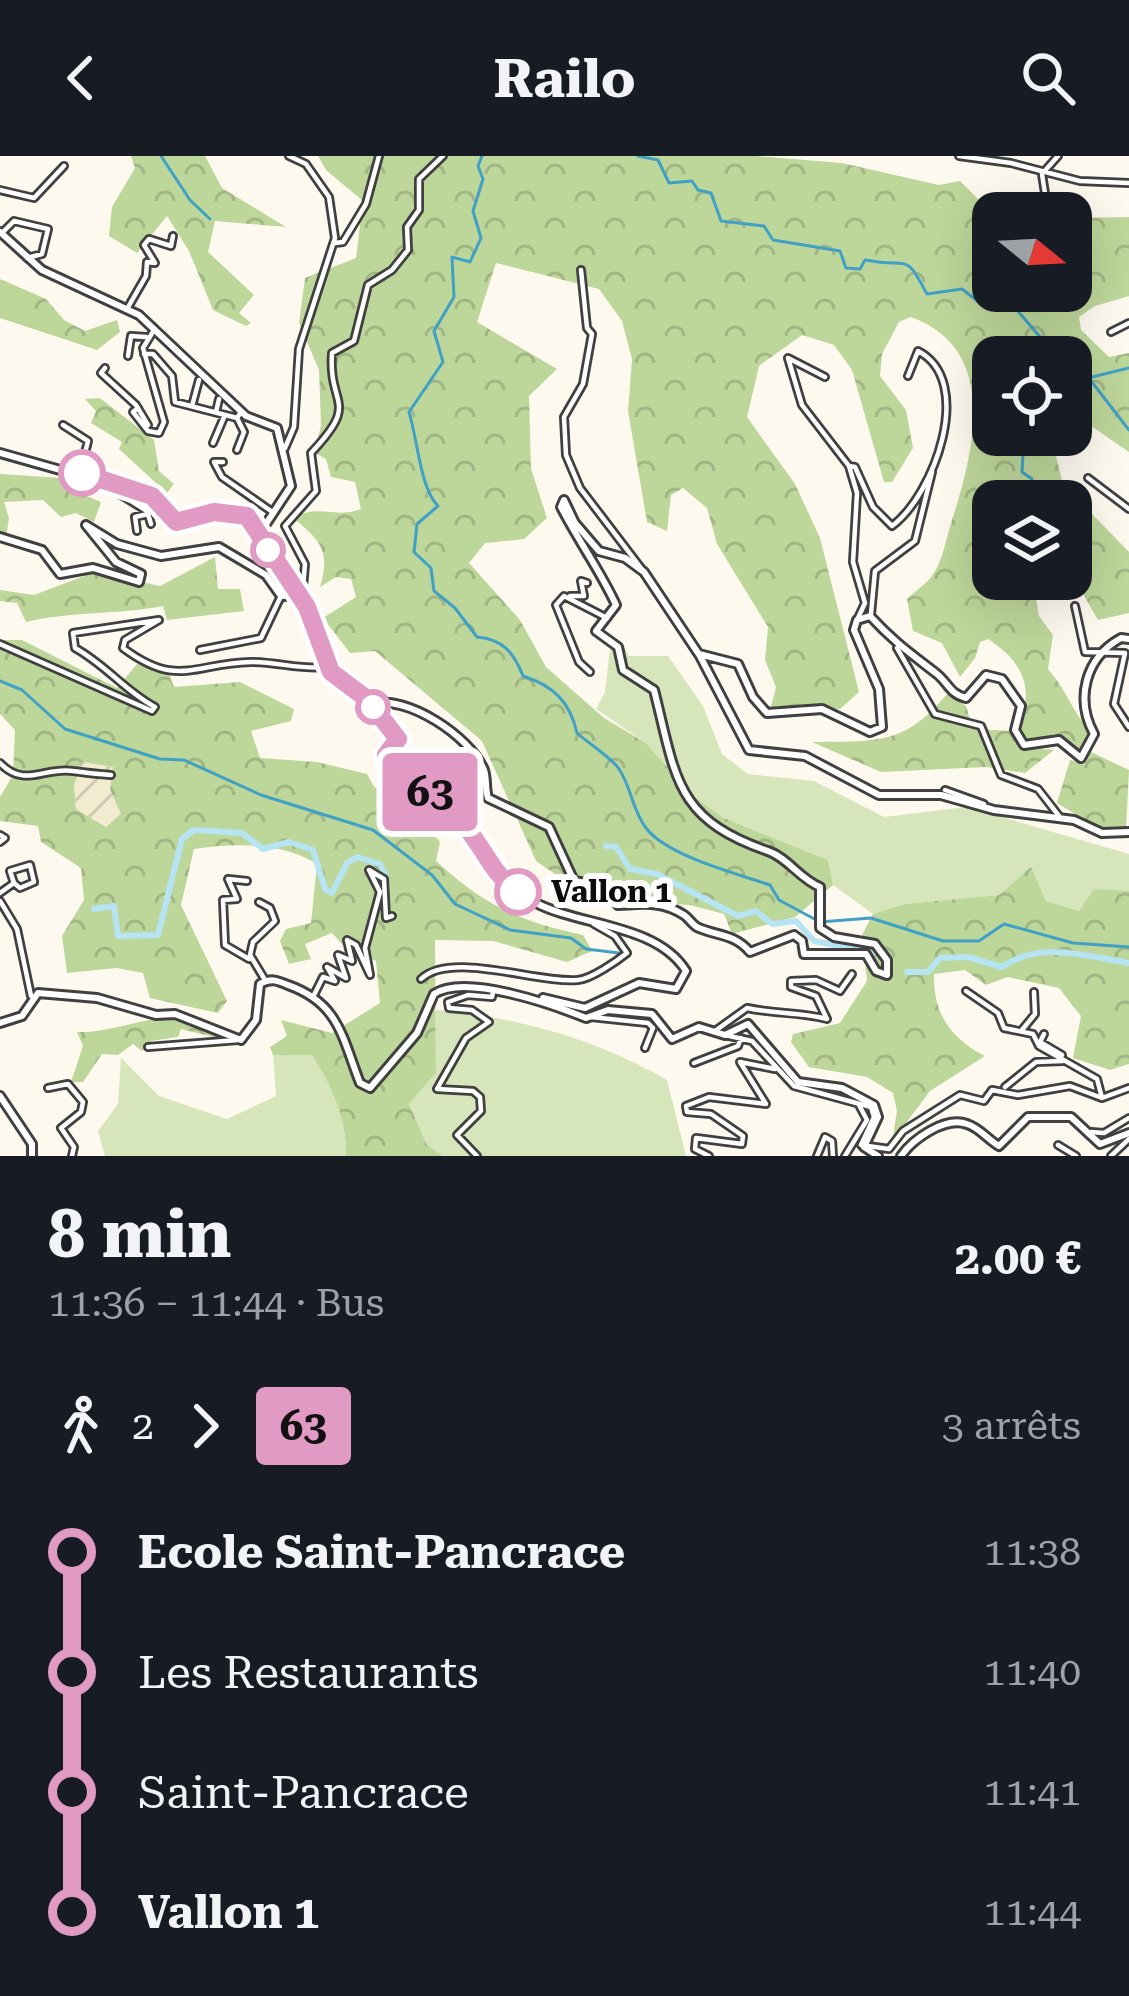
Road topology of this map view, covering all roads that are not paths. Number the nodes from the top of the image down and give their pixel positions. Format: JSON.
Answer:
{"nodes":[{"id":1,"x":289,"y":156,"type":"edge"},
{"id":2,"x":379,"y":156,"type":"edge"},
{"id":3,"x":443,"y":156,"type":"edge"},
{"id":4,"x":959,"y":156,"type":"edge"},
{"id":5,"x":1058,"y":156,"type":"edge"},
{"id":6,"x":64,"y":166,"type":"dead end"},
{"id":7,"x":1043,"y":171,"type":"junction"},
{"id":8,"x":1129,"y":183,"type":"edge"},
{"id":9,"x":0,"y":190,"type":"edge"},
{"id":10,"x":1045,"y":192,"type":"edge"},
{"id":11,"x":1,"y":232,"type":"edge"},
{"id":12,"x":173,"y":236,"type":"dead end"},
{"id":13,"x":335,"y":243,"type":"junction"},
{"id":14,"x":27,"y":258,"type":"junction"},
{"id":15,"x":581,"y":270,"type":"dead end"},
{"id":16,"x":127,"y":309,"type":"junction"},
{"id":17,"x":1129,"y":323,"type":"edge"},
{"id":18,"x":154,"y":330,"type":"junction"},
{"id":19,"x":1112,"y":332,"type":"dead end"},
{"id":20,"x":146,"y":337,"type":"junction"},
{"id":21,"x":159,"y":343,"type":"dead end"},
{"id":22,"x":148,"y":354,"type":"junction"},
{"id":23,"x":128,"y":356,"type":"dead end"},
{"id":24,"x":174,"y":359,"type":"dead end"},
{"id":25,"x":106,"y":368,"type":"dead end"},
{"id":26,"x":167,"y":370,"type":"junction"},
{"id":27,"x":908,"y":376,"type":"dead end"},
{"id":28,"x":825,"y":377,"type":"dead end"},
{"id":29,"x":199,"y":380,"type":"dead end"},
{"id":30,"x":219,"y":399,"type":"dead end"},
{"id":31,"x":192,"y":406,"type":"junction"},
{"id":32,"x":138,"y":408,"type":"junction"},
{"id":33,"x":216,"y":412,"type":"junction"},
{"id":34,"x":226,"y":415,"type":"junction"},
{"id":35,"x":239,"y":415,"type":"junction"},
{"id":36,"x":63,"y":425,"type":"dead end"},
{"id":37,"x":148,"y":425,"type":"dead end"},
{"id":38,"x":213,"y":442,"type":"dead end"},
{"id":39,"x":285,"y":448,"type":"junction"},
{"id":40,"x":237,"y":450,"type":"dead end"},
{"id":41,"x":0,"y":453,"type":"edge"},
{"id":42,"x":223,"y":461,"type":"dead end"},
{"id":43,"x":849,"y":466,"type":"junction"},
{"id":44,"x":932,"y":472,"type":"junction"},
{"id":45,"x":82,"y":473,"type":"junction"},
{"id":46,"x":1088,"y":478,"type":"dead end"},
{"id":47,"x":105,"y":485,"type":"dead end"},
{"id":48,"x":1129,"y":509,"type":"edge"},
{"id":49,"x":271,"y":512,"type":"junction"},
{"id":50,"x":148,"y":514,"type":"junction"},
{"id":51,"x":151,"y":524,"type":"dead end"},
{"id":52,"x":137,"y":531,"type":"dead end"},
{"id":53,"x":260,"y":533,"type":"junction"},
{"id":54,"x":0,"y":537,"type":"edge"},
{"id":55,"x":644,"y":572,"type":"junction"},
{"id":56,"x":587,"y":583,"type":"dead end"},
{"id":57,"x":281,"y":596,"type":"junction"},
{"id":58,"x":565,"y":596,"type":"junction"},
{"id":59,"x":301,"y":597,"type":"junction"},
{"id":60,"x":1075,"y":606,"type":"dead end"},
{"id":61,"x":871,"y":613,"type":"junction"},
{"id":62,"x":607,"y":618,"type":"junction"},
{"id":63,"x":857,"y":620,"type":"junction"},
{"id":64,"x":1129,"y":639,"type":"edge"},
{"id":65,"x":0,"y":644,"type":"edge"},
{"id":66,"x":897,"y":648,"type":"junction"},
{"id":67,"x":200,"y":650,"type":"dead end"},
{"id":68,"x":1098,"y":652,"type":"junction"},
{"id":69,"x":699,"y":654,"type":"junction"},
{"id":70,"x":328,"y":668,"type":"junction"},
{"id":71,"x":590,"y":672,"type":"dead end"},
{"id":72,"x":371,"y":704,"type":"junction"},
{"id":73,"x":1129,"y":727,"type":"edge"},
{"id":74,"x":433,"y":760,"type":"junction"},
{"id":75,"x":0,"y":763,"type":"edge"},
{"id":76,"x":427,"y":766,"type":"dead end"},
{"id":77,"x":447,"y":771,"type":"dead end"},
{"id":78,"x":463,"y":772,"type":"dead end"},
{"id":79,"x":112,"y":775,"type":"dead end"},
{"id":80,"x":945,"y":790,"type":"dead end"},
{"id":81,"x":985,"y":807,"type":"junction"},
{"id":82,"x":1059,"y":816,"type":"junction"},
{"id":83,"x":1129,"y":832,"type":"edge"},
{"id":84,"x":247,"y":881,"type":"dead end"},
{"id":85,"x":14,"y":883,"type":"junction"},
{"id":86,"x":0,"y":897,"type":"edge"},
{"id":87,"x":259,"y":902,"type":"dead end"},
{"id":88,"x":3,"y":911,"type":"edge"},
{"id":89,"x":390,"y":917,"type":"dead end"},
{"id":90,"x":591,"y":921,"type":"junction"},
{"id":91,"x":249,"y":958,"type":"junction"},
{"id":92,"x":852,"y":974,"type":"dead end"},
{"id":93,"x":421,"y":979,"type":"dead end"},
{"id":94,"x":266,"y":980,"type":"junction"},
{"id":95,"x":966,"y":991,"type":"dead end"},
{"id":96,"x":493,"y":992,"type":"junction"},
{"id":97,"x":1034,"y":992,"type":"dead end"},
{"id":98,"x":314,"y":995,"type":"junction"},
{"id":99,"x":31,"y":996,"type":"junction"},
{"id":100,"x":534,"y":999,"type":"junction"},
{"id":101,"x":591,"y":1018,"type":"junction"},
{"id":102,"x":0,"y":1023,"type":"edge"},
{"id":103,"x":1022,"y":1030,"type":"junction"},
{"id":104,"x":715,"y":1031,"type":"junction"},
{"id":105,"x":1044,"y":1034,"type":"dead end"},
{"id":106,"x":724,"y":1035,"type":"junction"},
{"id":107,"x":742,"y":1038,"type":"junction"},
{"id":108,"x":238,"y":1040,"type":"junction"},
{"id":109,"x":148,"y":1047,"type":"dead end"},
{"id":110,"x":645,"y":1048,"type":"dead end"},
{"id":111,"x":1063,"y":1060,"type":"junction"},
{"id":112,"x":694,"y":1063,"type":"dead end"},
{"id":113,"x":776,"y":1069,"type":"junction"},
{"id":114,"x":48,"y":1088,"type":"dead end"},
{"id":115,"x":1005,"y":1088,"type":"dead end"},
{"id":116,"x":1129,"y":1088,"type":"edge"},
{"id":117,"x":0,"y":1096,"type":"edge"},
{"id":118,"x":1102,"y":1098,"type":"junction"},
{"id":119,"x":859,"y":1105,"type":"junction"},
{"id":120,"x":1129,"y":1118,"type":"edge"},
{"id":121,"x":1082,"y":1126,"type":"junction"},
{"id":122,"x":1129,"y":1136,"type":"edge"},
{"id":123,"x":1058,"y":1145,"type":"dead end"},
{"id":124,"x":870,"y":1146,"type":"edge"},
{"id":125,"x":32,"y":1156,"type":"edge"},
{"id":126,"x":72,"y":1156,"type":"edge"},
{"id":127,"x":477,"y":1156,"type":"edge"},
{"id":128,"x":709,"y":1156,"type":"edge"},
{"id":129,"x":817,"y":1156,"type":"edge"},
{"id":130,"x":832,"y":1156,"type":"edge"},
{"id":131,"x":845,"y":1156,"type":"edge"},
{"id":132,"x":901,"y":1156,"type":"edge"},
{"id":133,"x":1076,"y":1156,"type":"edge"},
{"id":134,"x":1111,"y":1156,"type":"edge"}],
"edges":[{"from":1,"to":13,"type":"street"},
{"from":2,"to":13,"type":"street"},
{"from":3,"to":59,"type":"street"},
{"from":4,"to":7,"type":"street"},
{"from":5,"to":7,"type":"street"},
{"from":6,"to":9,"type":"street"},
{"from":7,"to":8,"type":"street"},
{"from":7,"to":10,"type":"street"},
{"from":11,"to":14,"type":"street"},
{"from":11,"to":14,"type":"street"},
{"from":12,"to":16,"type":"street"},
{"from":13,"to":39,"type":"street"},
{"from":14,"to":16,"type":"street"},
{"from":15,"to":55,"type":"street"},
{"from":16,"to":18,"type":"street"},
{"from":17,"to":19,"type":"street"},
{"from":18,"to":20,"type":"street"},
{"from":18,"to":35,"type":"street"},
{"from":20,"to":22,"type":"street"},
{"from":20,"to":23,"type":"street"},
{"from":21,"to":22,"type":"street"},
{"from":22,"to":26,"type":"street"},
{"from":22,"to":32,"type":"street"},
{"from":24,"to":26,"type":"street"},
{"from":25,"to":32,"type":"street"},
{"from":26,"to":31,"type":"street"},
{"from":27,"to":44,"type":"street"},
{"from":28,"to":43,"type":"street"},
{"from":29,"to":31,"type":"street"},
{"from":30,"to":33,"type":"street"},
{"from":31,"to":33,"type":"street"},
{"from":32,"to":37,"type":"street"},
{"from":33,"to":34,"type":"street"},
{"from":34,"to":35,"type":"street"},
{"from":34,"to":38,"type":"street"},
{"from":35,"to":39,"type":"street"},
{"from":35,"to":40,"type":"street"},
{"from":36,"to":45,"type":"street"},
{"from":39,"to":49,"type":"street"},
{"from":41,"to":45,"type":"street"},
{"from":42,"to":49,"type":"street"},
{"from":43,"to":44,"type":"street"},
{"from":43,"to":63,"type":"street"},
{"from":44,"to":61,"type":"street"},
{"from":45,"to":53,"type":"street"},
{"from":46,"to":48,"type":"street"},
{"from":47,"to":50,"type":"street"},
{"from":49,"to":53,"type":"street"},
{"from":50,"to":51,"type":"street"},
{"from":50,"to":52,"type":"street"},
{"from":53,"to":59,"type":"street"},
{"from":54,"to":57,"type":"street"},
{"from":55,"to":62,"type":"street"},
{"from":55,"to":69,"type":"street"},
{"from":56,"to":58,"type":"street"},
{"from":57,"to":59,"type":"street"},
{"from":57,"to":67,"type":"street"},
{"from":58,"to":62,"type":"street"},
{"from":58,"to":71,"type":"street"},
{"from":59,"to":70,"type":"street"},
{"from":60,"to":68,"type":"street"},
{"from":61,"to":63,"type":"street"},
{"from":61,"to":66,"type":"street"},
{"from":62,"to":72,"type":"street"},
{"from":63,"to":69,"type":"street"},
{"from":64,"to":68,"type":"street"},
{"from":65,"to":70,"type":"street"},
{"from":66,"to":68,"type":"street"},
{"from":66,"to":82,"type":"street"},
{"from":68,"to":73,"type":"street"},
{"from":69,"to":81,"type":"street"},
{"from":70,"to":72,"type":"street"},
{"from":72,"to":90,"type":"street"},
{"from":74,"to":76,"type":"street"},
{"from":74,"to":77,"type":"street"},
{"from":74,"to":78,"type":"street"},
{"from":75,"to":79,"type":"street"},
{"from":80,"to":81,"type":"street"},
{"from":81,"to":82,"type":"street"},
{"from":82,"to":83,"type":"street"},
{"from":84,"to":91,"type":"street"},
{"from":85,"to":85,"type":"street"},
{"from":85,"to":86,"type":"street"},
{"from":86,"to":88,"type":"street"},
{"from":87,"to":91,"type":"street"},
{"from":88,"to":99,"type":"street"},
{"from":89,"to":98,"type":"street"},
{"from":90,"to":93,"type":"street"},
{"from":90,"to":100,"type":"street"},
{"from":91,"to":94,"type":"street"},
{"from":92,"to":104,"type":"street"},
{"from":94,"to":98,"type":"street"},
{"from":94,"to":108,"type":"street"},
{"from":95,"to":103,"type":"street"},
{"from":96,"to":98,"type":"street"},
{"from":96,"to":100,"type":"street"},
{"from":96,"to":127,"type":"street"},
{"from":97,"to":103,"type":"street"},
{"from":99,"to":102,"type":"street"},
{"from":99,"to":108,"type":"street"},
{"from":100,"to":101,"type":"street"},
{"from":101,"to":104,"type":"street"},
{"from":101,"to":110,"type":"street"},
{"from":103,"to":111,"type":"street"},
{"from":104,"to":106,"type":"street"},
{"from":105,"to":111,"type":"street"},
{"from":106,"to":107,"type":"street"},
{"from":106,"to":124,"type":"street"},
{"from":107,"to":112,"type":"street"},
{"from":107,"to":113,"type":"street"},
{"from":108,"to":109,"type":"street"},
{"from":111,"to":115,"type":"street"},
{"from":111,"to":118,"type":"street"},
{"from":113,"to":119,"type":"street"},
{"from":113,"to":128,"type":"street"},
{"from":114,"to":126,"type":"street"},
{"from":116,"to":118,"type":"street"},
{"from":117,"to":125,"type":"street"},
{"from":118,"to":124,"type":"street"},
{"from":119,"to":124,"type":"street"},
{"from":119,"to":131,"type":"street"},
{"from":120,"to":121,"type":"street"},
{"from":121,"to":122,"type":"street"},
{"from":121,"to":132,"type":"street"},
{"from":122,"to":134,"type":"street"},
{"from":123,"to":133,"type":"street"},
{"from":129,"to":130,"type":"street"}]}
